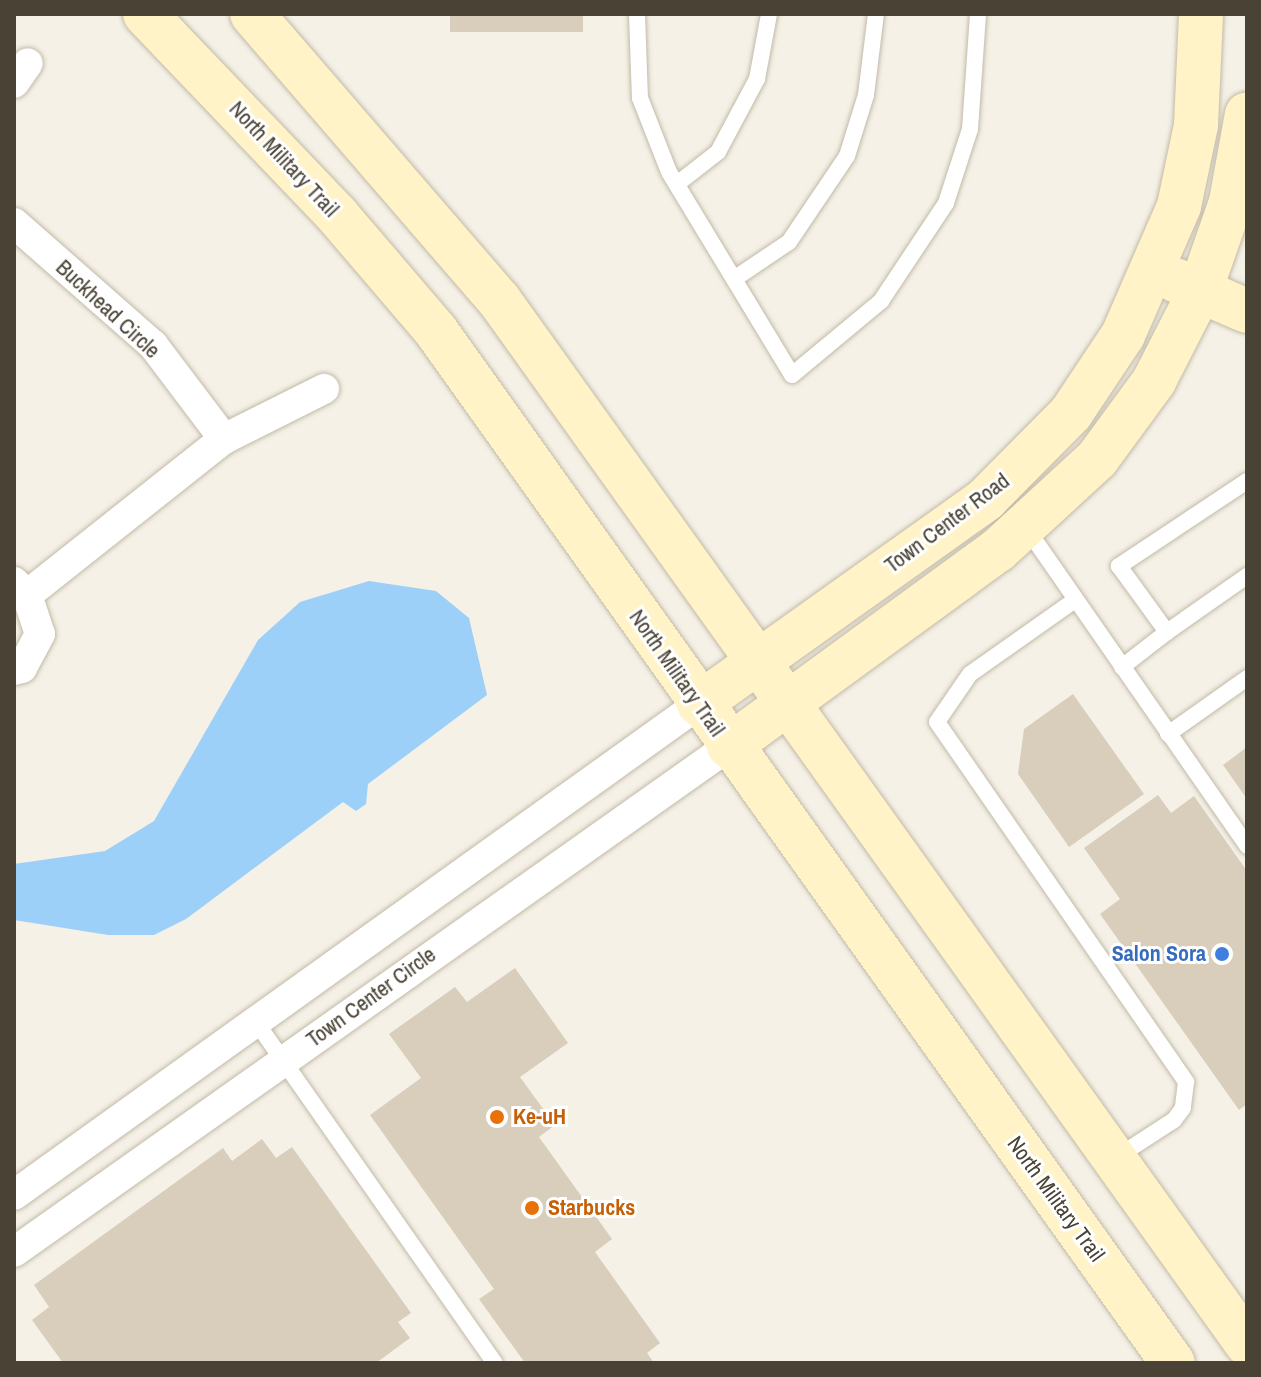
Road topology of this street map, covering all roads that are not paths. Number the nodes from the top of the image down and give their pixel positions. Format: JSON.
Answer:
{"nodes":[{"id":1,"x":145,"y":14,"type":"edge"},
{"id":2,"x":252,"y":14,"type":"edge"},
{"id":3,"x":637,"y":14,"type":"edge"},
{"id":4,"x":769,"y":14,"type":"edge"},
{"id":5,"x":876,"y":14,"type":"edge"},
{"id":6,"x":978,"y":14,"type":"edge"},
{"id":7,"x":1201,"y":14,"type":"edge"},
{"id":8,"x":1247,"y":114,"type":"edge"},
{"id":9,"x":677,"y":184,"type":"junction"},
{"id":10,"x":14,"y":223,"type":"edge"},
{"id":11,"x":1154,"y":271,"type":"junction"},
{"id":12,"x":734,"y":279,"type":"junction"},
{"id":13,"x":1200,"y":291,"type":"junction"},
{"id":14,"x":1247,"y":311,"type":"edge"},
{"id":15,"x":324,"y":389,"type":"dead end"},
{"id":16,"x":224,"y":439,"type":"junction"},
{"id":17,"x":1247,"y":481,"type":"edge"},
{"id":18,"x":1026,"y":528,"type":"junction"},
{"id":19,"x":1247,"y":576,"type":"edge"},
{"id":20,"x":20,"y":588,"type":"edge"},
{"id":21,"x":1075,"y":600,"type":"junction"},
{"id":22,"x":1167,"y":632,"type":"junction"},
{"id":23,"x":760,"y":660,"type":"junction"},
{"id":24,"x":1122,"y":667,"type":"junction"},
{"id":25,"x":14,"y":670,"type":"edge"},
{"id":26,"x":1247,"y":678,"type":"edge"},
{"id":27,"x":788,"y":701,"type":"junction"},
{"id":28,"x":699,"y":704,"type":"junction"},
{"id":29,"x":1168,"y":734,"type":"junction"},
{"id":30,"x":729,"y":746,"type":"junction"},
{"id":31,"x":1247,"y":846,"type":"edge"},
{"id":32,"x":256,"y":1022,"type":"junction"},
{"id":33,"x":283,"y":1060,"type":"junction"},
{"id":34,"x":1115,"y":1158,"type":"junction"},
{"id":35,"x":14,"y":1195,"type":"edge"},
{"id":36,"x":14,"y":1252,"type":"edge"},
{"id":37,"x":1247,"y":1344,"type":"edge"},
{"id":38,"x":495,"y":1363,"type":"edge"},
{"id":39,"x":1173,"y":1363,"type":"edge"}],
"edges":[{"from":1,"to":28,"type":"main road","name":"North Military Trail"},
{"from":2,"to":23,"type":"main road"},
{"from":3,"to":9,"type":"lane"},
{"from":4,"to":9,"type":"lane"},
{"from":5,"to":12,"type":"lane"},
{"from":6,"to":12,"type":"lane"},
{"from":7,"to":11,"type":"main road","name":"Town Center Road"},
{"from":8,"to":13,"type":"main road"},
{"from":9,"to":12,"type":"lane"},
{"from":10,"to":16,"type":"street","name":"Buckhead Circle"},
{"from":11,"to":13,"type":"main road"},
{"from":11,"to":23,"type":"main road","name":"Town Center Road"},
{"from":13,"to":14,"type":"main road"},
{"from":13,"to":18,"type":"main road"},
{"from":15,"to":16,"type":"street"},
{"from":16,"to":20,"type":"street"},
{"from":17,"to":22,"type":"lane"},
{"from":18,"to":21,"type":"lane"},
{"from":18,"to":27,"type":"main road"},
{"from":19,"to":22,"type":"lane"},
{"from":20,"to":25,"type":"street"},
{"from":21,"to":24,"type":"lane"},
{"from":21,"to":34,"type":"lane"},
{"from":22,"to":24,"type":"lane"},
{"from":23,"to":27,"type":"main road"},
{"from":23,"to":28,"type":"main road","name":"Town Center Road"},
{"from":24,"to":29,"type":"lane"},
{"from":26,"to":29,"type":"lane"},
{"from":27,"to":30,"type":"main road"},
{"from":27,"to":34,"type":"main road"},
{"from":28,"to":30,"type":"main road","name":"North Military Trail"},
{"from":28,"to":32,"type":"street","name":"Town Center Circle"},
{"from":29,"to":31,"type":"lane"},
{"from":30,"to":33,"type":"street","name":"Town Center Circle"},
{"from":30,"to":39,"type":"main road","name":"North Military Trail"},
{"from":32,"to":33,"type":"lane"},
{"from":32,"to":35,"type":"street","name":"Town Center Circle"},
{"from":33,"to":36,"type":"street","name":"Town Center Circle"},
{"from":33,"to":38,"type":"lane"},
{"from":34,"to":37,"type":"main road"}]}
